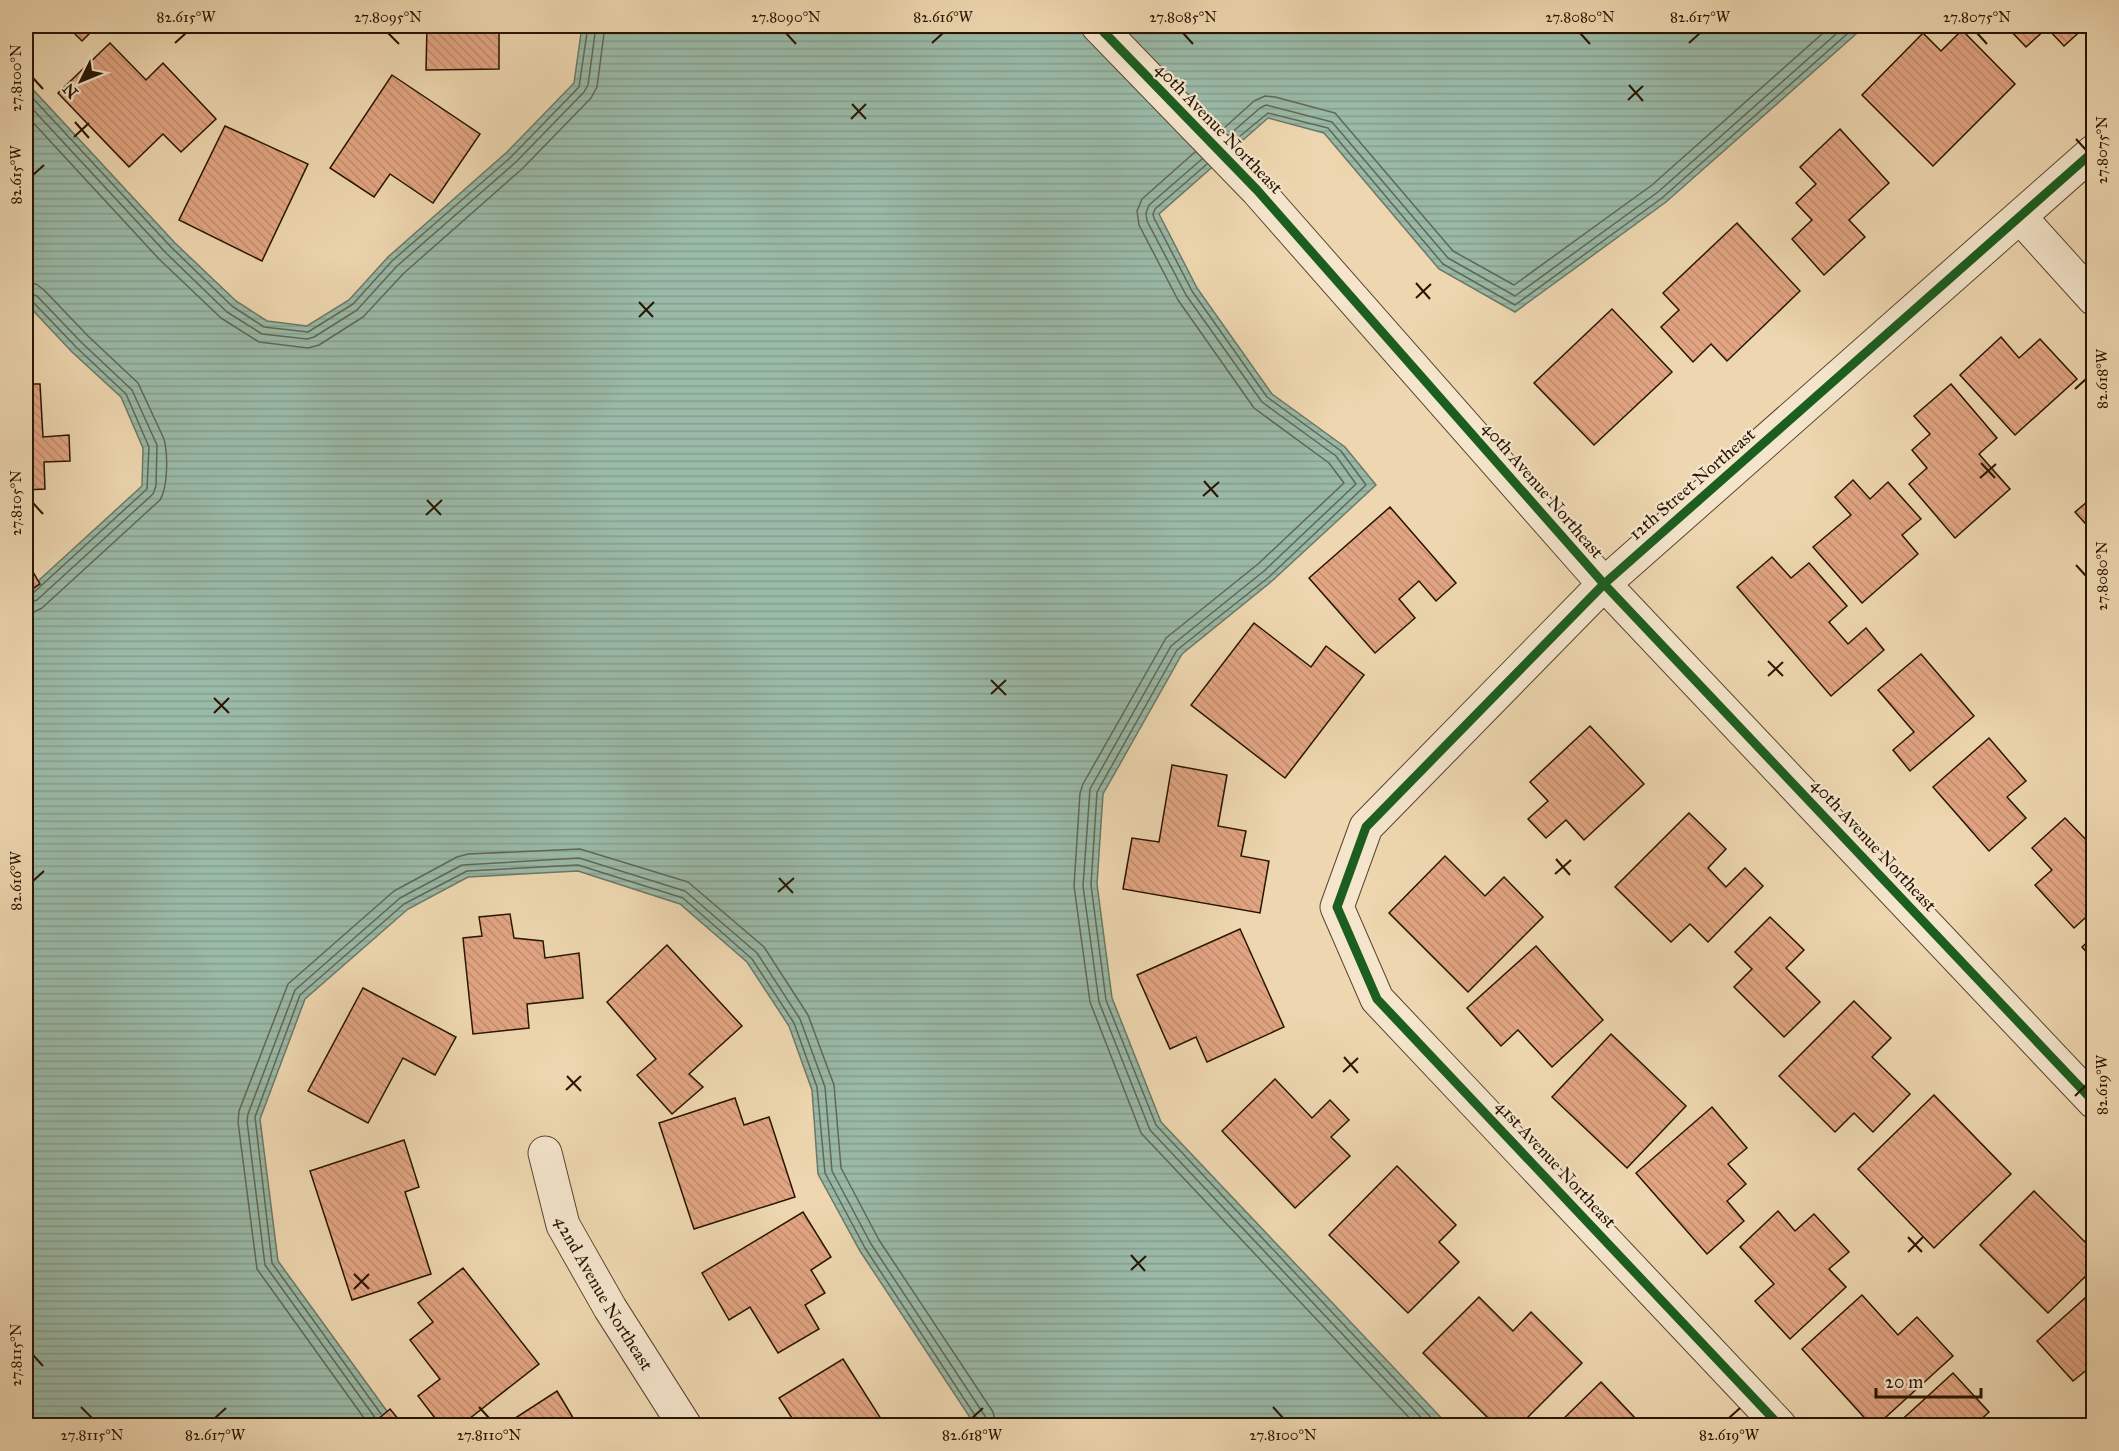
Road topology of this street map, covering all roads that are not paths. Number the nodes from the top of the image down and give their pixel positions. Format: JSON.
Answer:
{"nodes":[{"id":1,"x":1098,"y":26,"type":"edge"},
{"id":2,"x":2094,"y":151,"type":"edge"},
{"id":3,"x":2020,"y":218,"type":"junction"},
{"id":4,"x":2094,"y":299,"type":"edge"},
{"id":5,"x":1604,"y":584,"type":"junction"},
{"id":6,"x":1336,"y":907,"type":"joint"},
{"id":7,"x":2094,"y":1102,"type":"edge"},
{"id":8,"x":545,"y":1154,"type":"dead end"},
{"id":9,"x":685,"y":1425,"type":"edge"},
{"id":10,"x":1780,"y":1425,"type":"edge"}],
"edges":[{"from":1,"to":5,"type":"street","name":"40th Avenue Northeast"},
{"from":2,"to":3,"type":"street","name":"12th Street Northeast"},
{"from":3,"to":4,"type":"street"},
{"from":3,"to":5,"type":"street","name":"12th Street Northeast"},
{"from":5,"to":6,"type":"street","name":"12th Street Northeast"},
{"from":5,"to":7,"type":"street","name":"40th Avenue Northeast"},
{"from":6,"to":10,"type":"street","name":"41st Avenue Northeast"},
{"from":8,"to":9,"type":"street","name":"42nd Avenue Northeast"}]}
